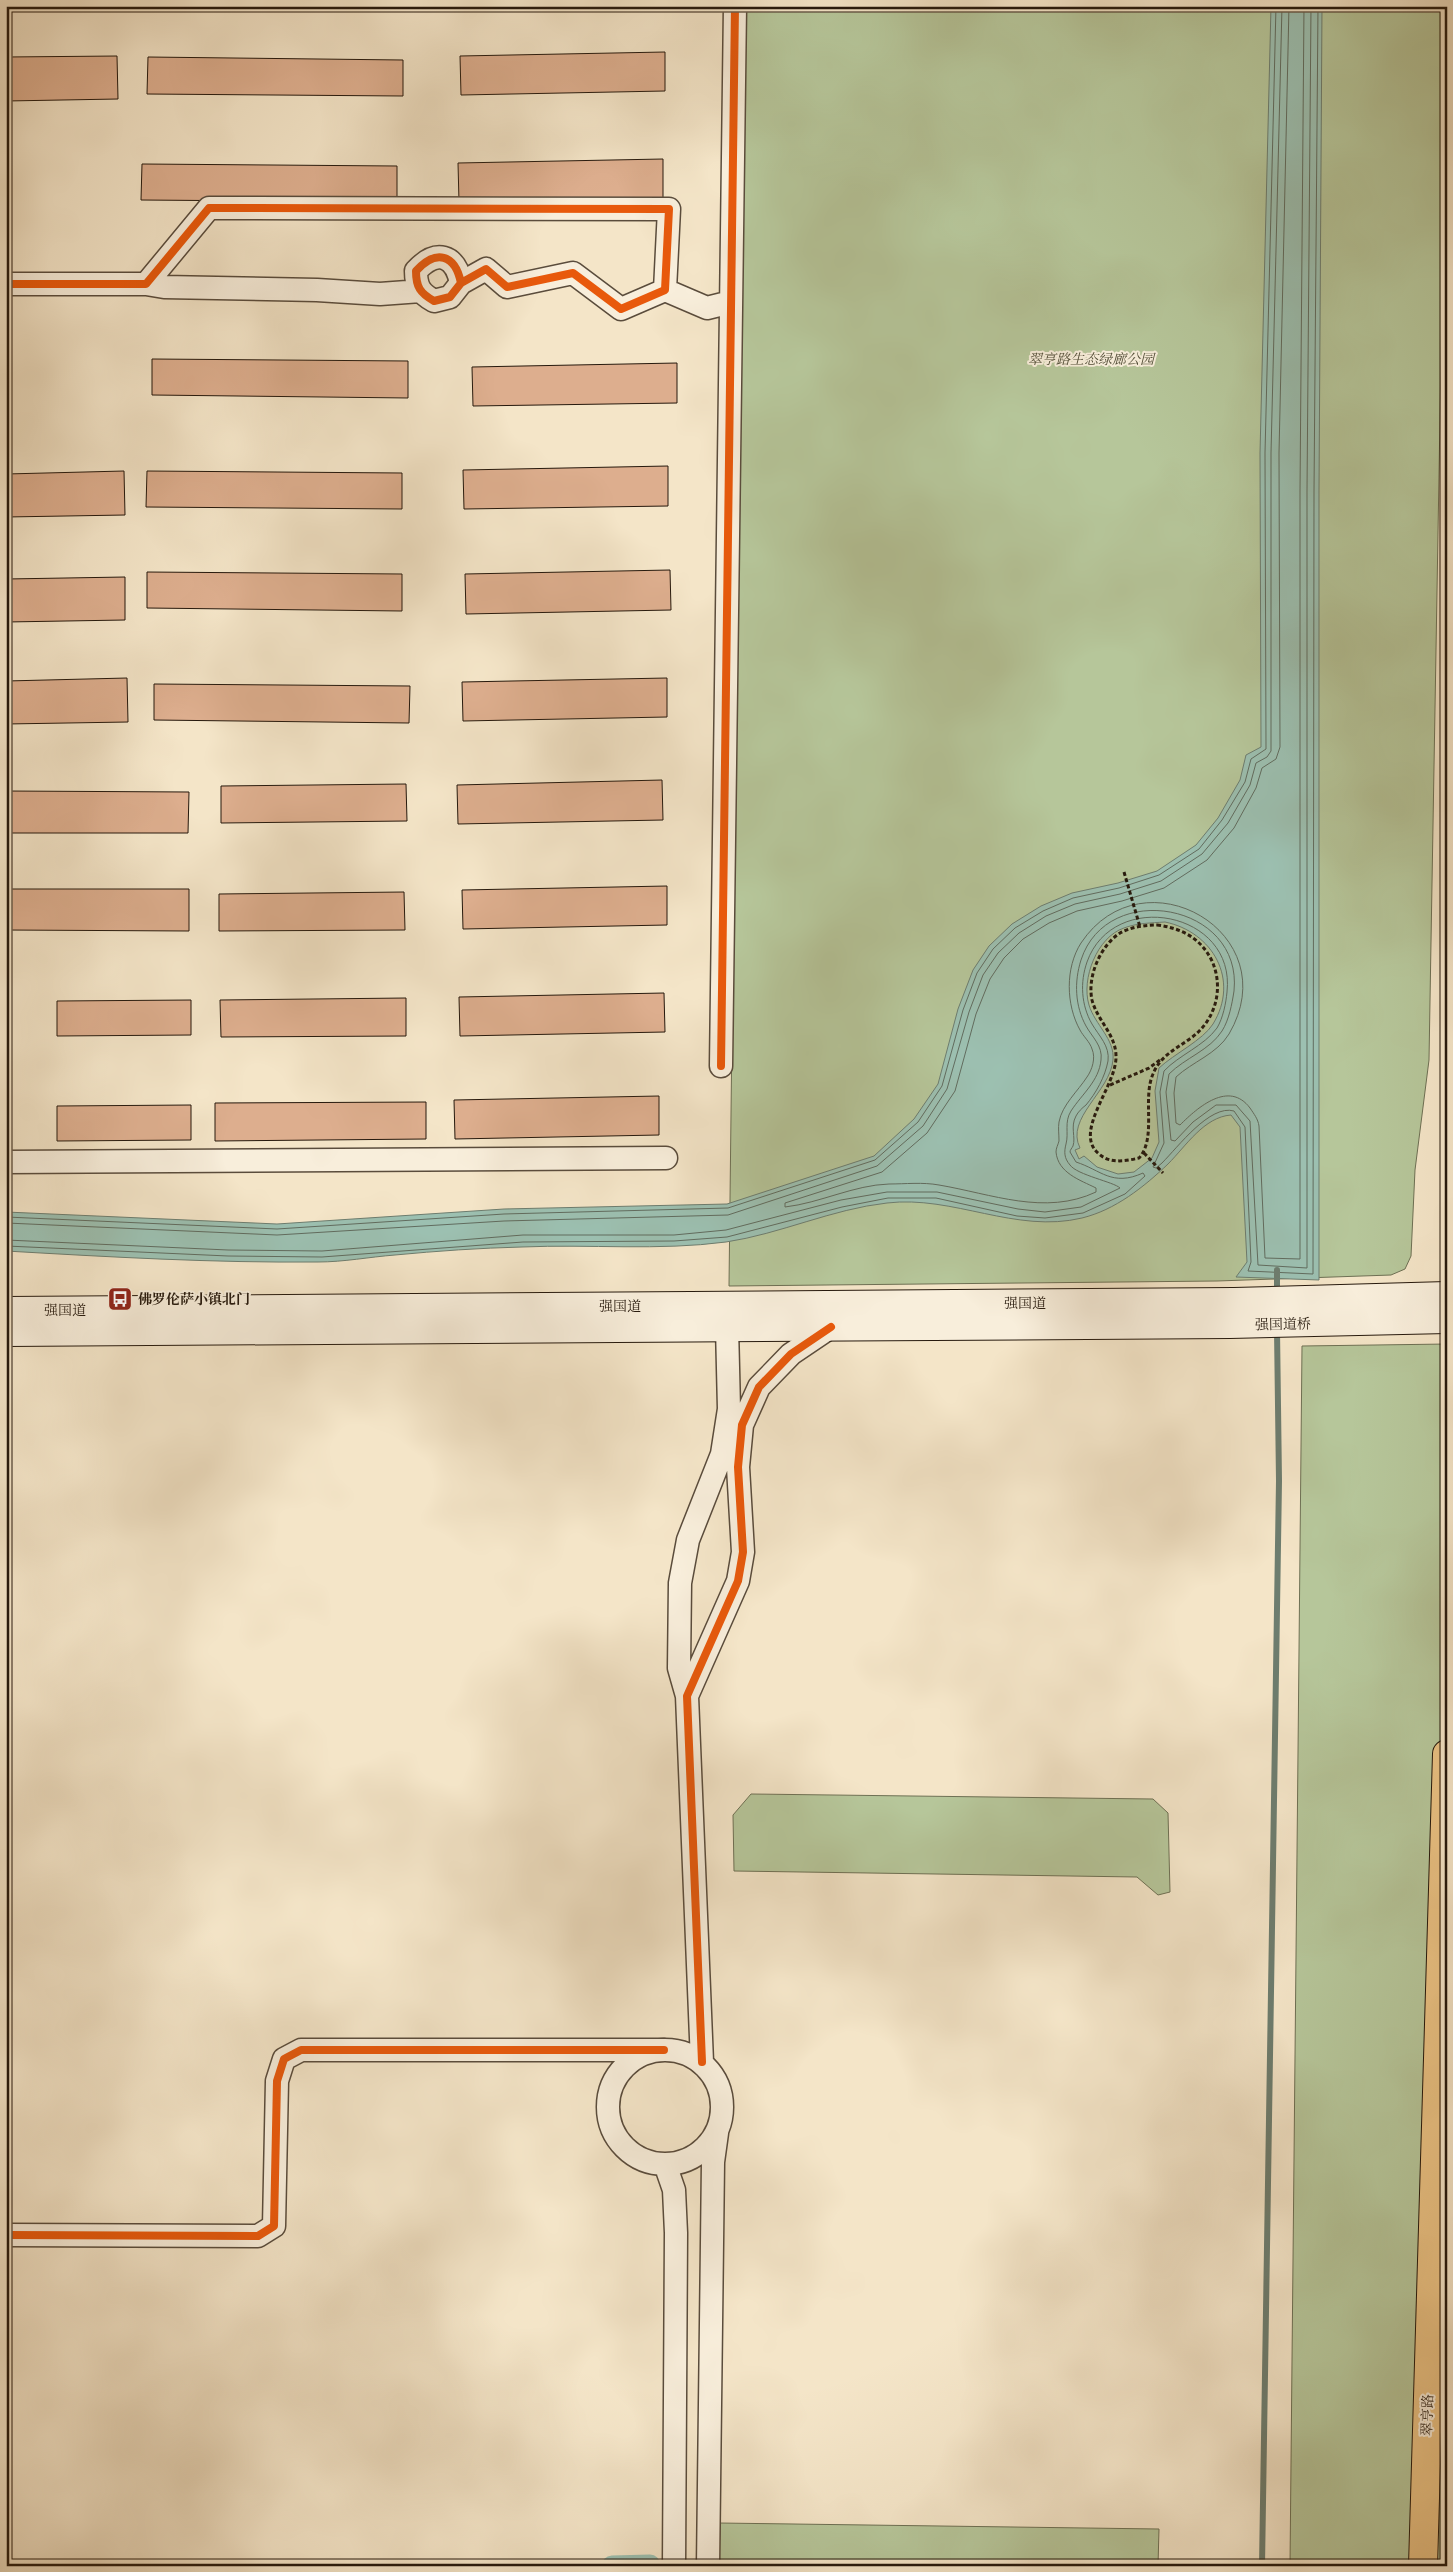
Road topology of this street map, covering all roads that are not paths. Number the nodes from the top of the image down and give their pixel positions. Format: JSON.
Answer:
{"nodes":[{"id":1,"x":735,"y":6,"type":"edge"},
{"id":2,"x":461,"y":283,"type":"junction"},
{"id":3,"x":6,"y":284,"type":"edge"},
{"id":4,"x":146,"y":284,"type":"junction"},
{"id":5,"x":665,"y":290,"type":"junction"},
{"id":6,"x":421,"y":291,"type":"junction"},
{"id":7,"x":731,"y":302,"type":"junction"},
{"id":8,"x":721,"y":1066,"type":"dead end"},
{"id":9,"x":666,"y":1158,"type":"dead end"},
{"id":10,"x":6,"y":1162,"type":"edge"},
{"id":11,"x":1447,"y":1296,"type":"edge"},
{"id":12,"x":6,"y":1311,"type":"edge"},
{"id":13,"x":1336,"y":1311,"type":"junction"},
{"id":14,"x":1232,"y":1313,"type":"junction"},
{"id":15,"x":728,"y":1316,"type":"junction"},
{"id":16,"x":1447,"y":1319,"type":"edge"},
{"id":17,"x":831,"y":1327,"type":"junction"},
{"id":18,"x":6,"y":1332,"type":"edge"},
{"id":19,"x":688,"y":1696,"type":"junction"},
{"id":20,"x":1447,"y":1754,"type":"edge"},
{"id":21,"x":664,"y":2050,"type":"junction"},
{"id":22,"x":702,"y":2062,"type":"junction"},
{"id":23,"x":717,"y":2133,"type":"junction"},
{"id":24,"x":665,"y":2164,"type":"junction"},
{"id":25,"x":6,"y":2235,"type":"edge"},
{"id":26,"x":674,"y":2566,"type":"edge"},
{"id":27,"x":708,"y":2566,"type":"edge"},
{"id":28,"x":1423,"y":2566,"type":"edge"}],
"edges":[{"from":1,"to":7,"type":"street"},
{"from":2,"to":5,"type":"street"},
{"from":2,"to":6,"type":"street"},
{"from":2,"to":6,"type":"street"},
{"from":3,"to":4,"type":"street"},
{"from":4,"to":5,"type":"street"},
{"from":4,"to":6,"type":"street"},
{"from":5,"to":7,"type":"street"},
{"from":7,"to":8,"type":"street"},
{"from":9,"to":10,"type":"street"},
{"from":11,"to":13,"type":"main road"},
{"from":12,"to":15,"type":"main road","name":"强国道"},
{"from":13,"to":14,"type":"main road","name":"强国道桥"},
{"from":13,"to":16,"type":"main road"},
{"from":14,"to":15,"type":"main road","name":"强国道"},
{"from":14,"to":17,"type":"main road","name":"强国道"},
{"from":15,"to":17,"type":"main road","name":"强国道"},
{"from":15,"to":18,"type":"main road","name":"强国道"},
{"from":15,"to":19,"type":"street"},
{"from":17,"to":19,"type":"street"},
{"from":19,"to":22,"type":"street"},
{"from":20,"to":28,"type":"main road","name":"翠亨路"},
{"from":21,"to":22,"type":"street"},
{"from":21,"to":24,"type":"street"},
{"from":21,"to":25,"type":"street"},
{"from":22,"to":23,"type":"street"},
{"from":23,"to":24,"type":"street"},
{"from":23,"to":27,"type":"street"},
{"from":24,"to":26,"type":"street"}]}
